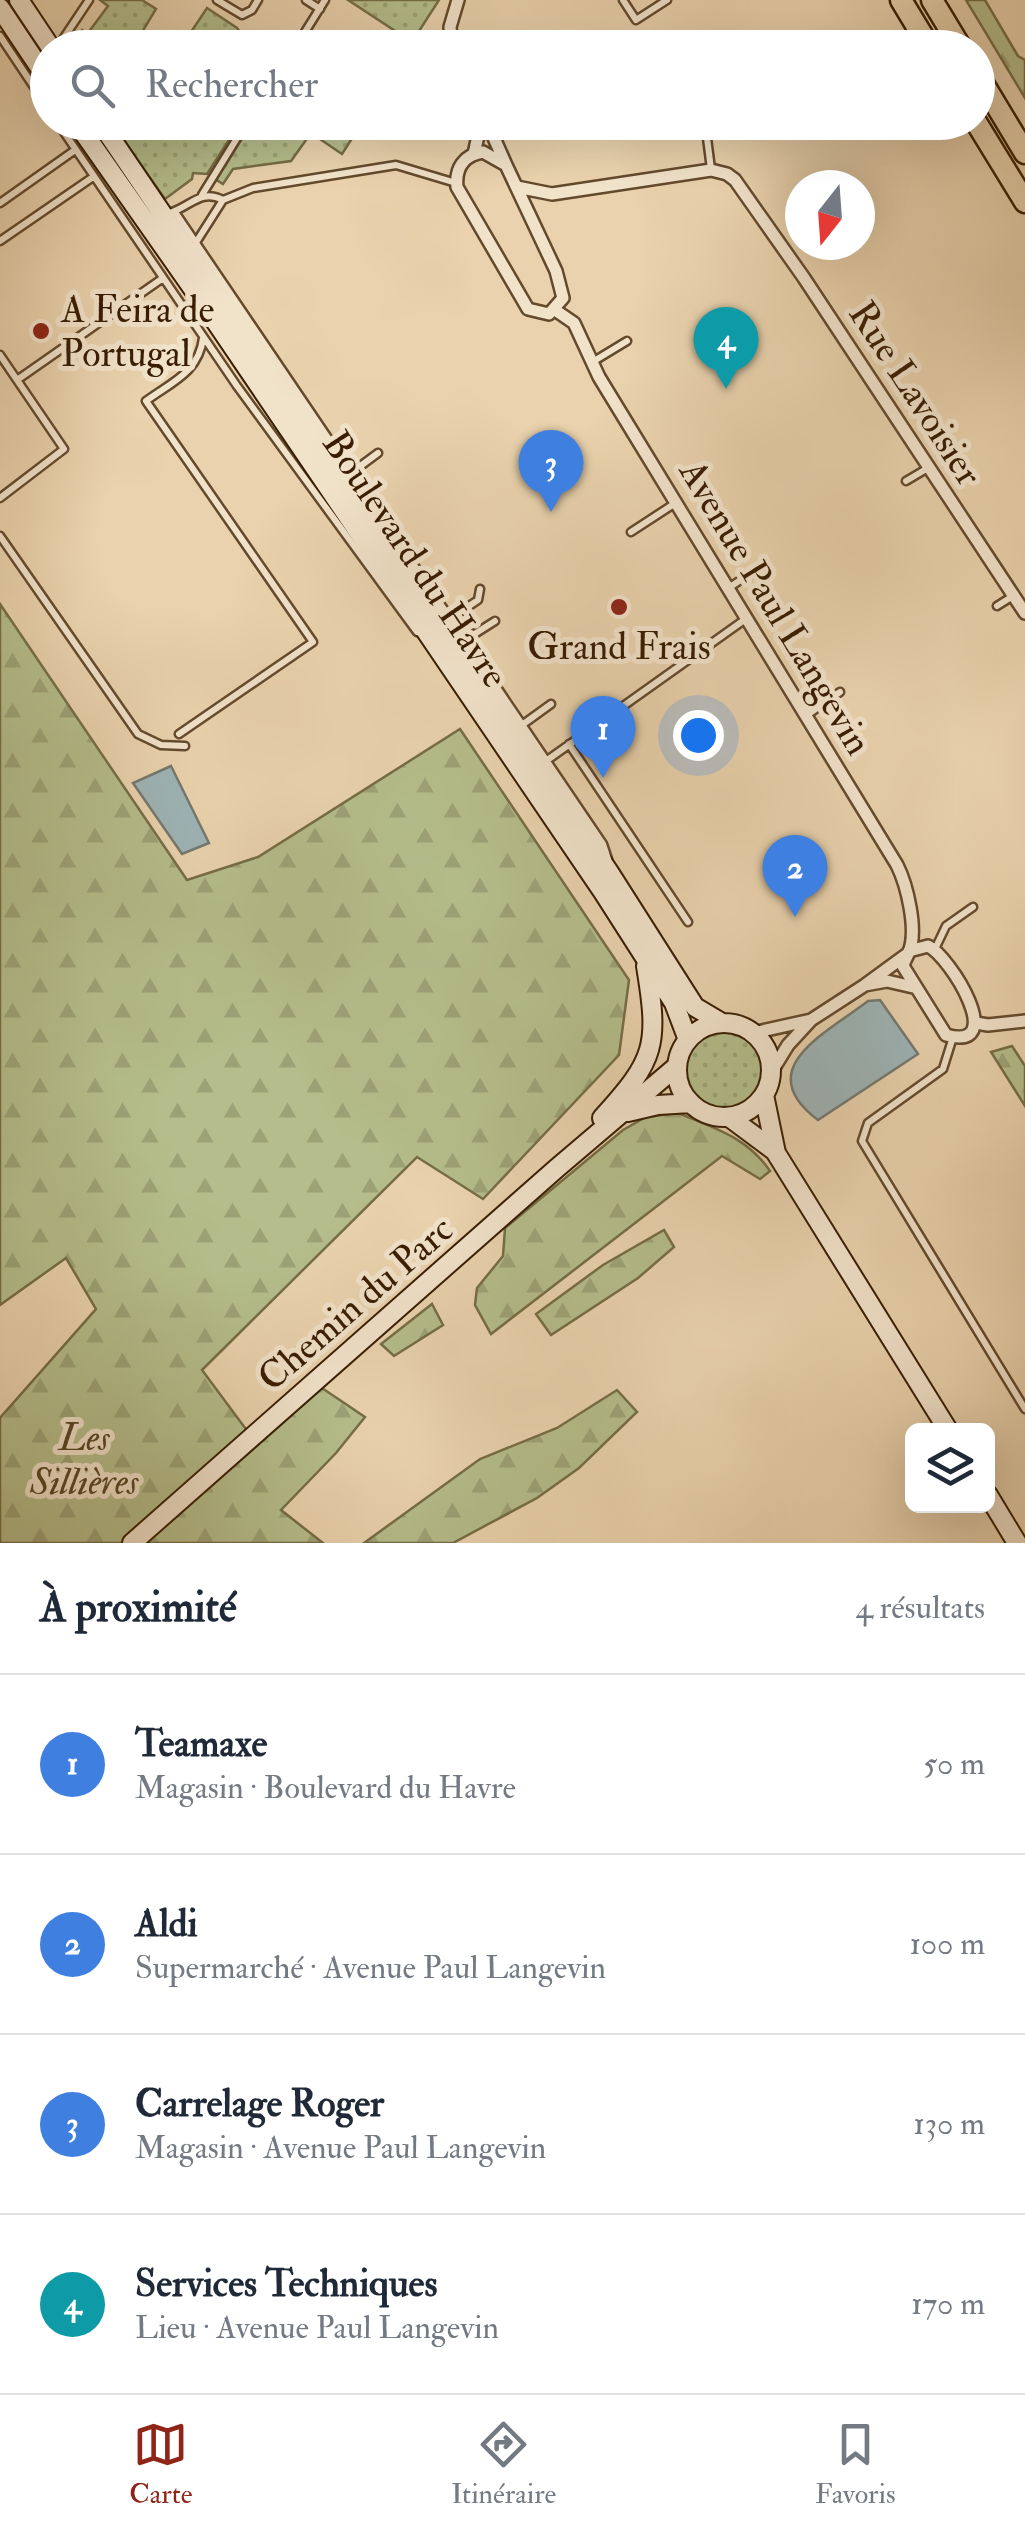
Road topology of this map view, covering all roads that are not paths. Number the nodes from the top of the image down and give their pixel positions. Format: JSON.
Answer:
{"nodes":[{"id":1,"x":19,"y":0,"type":"edge"},
{"id":2,"x":90,"y":0,"type":"edge"},
{"id":3,"x":217,"y":0,"type":"edge"},
{"id":4,"x":258,"y":0,"type":"edge"},
{"id":5,"x":306,"y":0,"type":"edge"},
{"id":6,"x":325,"y":0,"type":"edge"},
{"id":7,"x":458,"y":0,"type":"edge"},
{"id":8,"x":623,"y":0,"type":"edge"},
{"id":9,"x":667,"y":0,"type":"edge"},
{"id":10,"x":902,"y":0,"type":"edge"},
{"id":11,"x":932,"y":0,"type":"edge"},
{"id":12,"x":0,"y":8,"type":"edge"},
{"id":13,"x":320,"y":9,"type":"junction"},
{"id":14,"x":40,"y":30,"type":"edge"},
{"id":15,"x":66,"y":30,"type":"edge"},
{"id":16,"x":307,"y":30,"type":"edge"},
{"id":17,"x":450,"y":30,"type":"edge"},
{"id":18,"x":920,"y":30,"type":"edge"},
{"id":19,"x":950,"y":30,"type":"edge"},
{"id":20,"x":6,"y":41,"type":"edge"},
{"id":21,"x":30,"y":63,"type":"edge"},
{"id":22,"x":30,"y":79,"type":"edge"},
{"id":23,"x":995,"y":103,"type":"edge"},
{"id":24,"x":69,"y":140,"type":"edge"},
{"id":25,"x":88,"y":140,"type":"edge"},
{"id":26,"x":114,"y":140,"type":"edge"},
{"id":27,"x":236,"y":140,"type":"edge"},
{"id":28,"x":478,"y":140,"type":"edge"},
{"id":29,"x":493,"y":140,"type":"edge"},
{"id":30,"x":707,"y":140,"type":"edge"},
{"id":31,"x":987,"y":140,"type":"edge"},
{"id":32,"x":75,"y":150,"type":"junction"},
{"id":33,"x":1025,"y":153,"type":"edge"},
{"id":34,"x":474,"y":154,"type":"junction"},
{"id":35,"x":506,"y":165,"type":"junction"},
{"id":36,"x":711,"y":170,"type":"junction"},
{"id":37,"x":93,"y":177,"type":"junction"},
{"id":38,"x":456,"y":183,"type":"junction"},
{"id":39,"x":517,"y":186,"type":"junction"},
{"id":40,"x":202,"y":195,"type":"junction"},
{"id":41,"x":223,"y":200,"type":"junction"},
{"id":42,"x":1025,"y":202,"type":"edge"},
{"id":43,"x":0,"y":203,"type":"edge"},
{"id":44,"x":167,"y":211,"type":"junction"},
{"id":45,"x":0,"y":240,"type":"edge"},
{"id":46,"x":195,"y":244,"type":"junction"},
{"id":47,"x":164,"y":278,"type":"junction"},
{"id":48,"x":555,"y":310,"type":"junction"},
{"id":49,"x":204,"y":337,"type":"junction"},
{"id":50,"x":627,"y":341,"type":"dead end"},
{"id":51,"x":0,"y":355,"type":"edge"},
{"id":52,"x":592,"y":362,"type":"junction"},
{"id":53,"x":17,"y":380,"type":"junction"},
{"id":54,"x":378,"y":453,"type":"dead end"},
{"id":55,"x":929,"y":468,"type":"junction"},
{"id":56,"x":350,"y":473,"type":"junction"},
{"id":57,"x":906,"y":481,"type":"dead end"},
{"id":58,"x":0,"y":498,"type":"edge"},
{"id":59,"x":678,"y":501,"type":"junction"},
{"id":60,"x":631,"y":532,"type":"dead end"},
{"id":61,"x":0,"y":536,"type":"edge"},
{"id":62,"x":755,"y":574,"type":"dead end"},
{"id":63,"x":728,"y":588,"type":"junction"},
{"id":64,"x":480,"y":589,"type":"dead end"},
{"id":65,"x":1013,"y":596,"type":"junction"},
{"id":66,"x":997,"y":606,"type":"dead end"},
{"id":67,"x":1025,"y":613,"type":"edge"},
{"id":68,"x":451,"y":618,"type":"junction"},
{"id":69,"x":746,"y":618,"type":"junction"},
{"id":70,"x":495,"y":622,"type":"dead end"},
{"id":71,"x":466,"y":640,"type":"junction"},
{"id":72,"x":441,"y":654,"type":"junction"},
{"id":73,"x":840,"y":692,"type":"dead end"},
{"id":74,"x":551,"y":704,"type":"dead end"},
{"id":75,"x":807,"y":714,"type":"junction"},
{"id":76,"x":522,"y":724,"type":"junction"},
{"id":77,"x":179,"y":734,"type":"dead end"},
{"id":78,"x":568,"y":744,"type":"junction"},
{"id":79,"x":186,"y":746,"type":"dead end"},
{"id":80,"x":546,"y":761,"type":"junction"},
{"id":81,"x":609,"y":872,"type":"junction"},
{"id":82,"x":973,"y":906,"type":"dead end"},
{"id":83,"x":688,"y":922,"type":"dead end"},
{"id":84,"x":935,"y":949,"type":"junction"},
{"id":85,"x":908,"y":953,"type":"junction"},
{"id":86,"x":644,"y":956,"type":"junction"},
{"id":87,"x":866,"y":985,"type":"junction"},
{"id":88,"x":913,"y":986,"type":"junction"},
{"id":89,"x":811,"y":1020,"type":"junction"},
{"id":90,"x":1025,"y":1021,"type":"edge"},
{"id":91,"x":722,"y":1023,"type":"junction"},
{"id":92,"x":976,"y":1023,"type":"junction"},
{"id":93,"x":753,"y":1033,"type":"junction"},
{"id":94,"x":953,"y":1037,"type":"junction"},
{"id":95,"x":688,"y":1040,"type":"junction"},
{"id":96,"x":678,"y":1066,"type":"junction"},
{"id":97,"x":772,"y":1071,"type":"junction"},
{"id":98,"x":764,"y":1095,"type":"junction"},
{"id":99,"x":691,"y":1103,"type":"junction"},
{"id":100,"x":622,"y":1113,"type":"junction"},
{"id":101,"x":729,"y":1117,"type":"junction"},
{"id":102,"x":776,"y":1152,"type":"junction"},
{"id":103,"x":557,"y":1168,"type":"junction"},
{"id":104,"x":1025,"y":1409,"type":"edge"},
{"id":105,"x":944,"y":1423,"type":"edge"},
{"id":106,"x":995,"y":1507,"type":"edge"},
{"id":107,"x":132,"y":1543,"type":"edge"},
{"id":108,"x":1017,"y":1543,"type":"edge"}],
"edges":[{"from":1,"to":14,"type":"main road"},
{"from":2,"to":15,"type":"lane"},
{"from":3,"to":4,"type":"lane"},
{"from":5,"to":13,"type":"lane"},
{"from":6,"to":13,"type":"lane"},
{"from":7,"to":17,"type":"street"},
{"from":8,"to":9,"type":"lane"},
{"from":10,"to":18,"type":"highway"},
{"from":11,"to":19,"type":"highway"},
{"from":12,"to":20,"type":"main road"},
{"from":13,"to":16,"type":"lane"},
{"from":20,"to":21,"type":"main road"},
{"from":20,"to":22,"type":"lane"},
{"from":23,"to":33,"type":"highway"},
{"from":24,"to":32,"type":"lane"},
{"from":25,"to":72,"type":"main road","name":"Boulevard du Havre"},
{"from":26,"to":44,"type":"main road","name":"Boulevard du Havre"},
{"from":27,"to":40,"type":"lane"},
{"from":28,"to":34,"type":"street"},
{"from":29,"to":35,"type":"street"},
{"from":30,"to":36,"type":"lane"},
{"from":31,"to":42,"type":"highway"},
{"from":32,"to":37,"type":"lane"},
{"from":32,"to":43,"type":"lane"},
{"from":34,"to":35,"type":"street"},
{"from":34,"to":38,"type":"street"},
{"from":35,"to":39,"type":"street"},
{"from":36,"to":39,"type":"street"},
{"from":36,"to":55,"type":"street","name":"Rue Lavoisier"},
{"from":37,"to":45,"type":"lane"},
{"from":37,"to":47,"type":"lane"},
{"from":38,"to":41,"type":"lane"},
{"from":38,"to":48,"type":"street","name":"Avenue Paul Langevin"},
{"from":39,"to":48,"type":"street"},
{"from":40,"to":41,"type":"lane"},
{"from":40,"to":44,"type":"lane"},
{"from":41,"to":46,"type":"lane"},
{"from":44,"to":46,"type":"lane"},
{"from":44,"to":81,"type":"main road","name":"Boulevard du Havre"},
{"from":46,"to":56,"type":"lane"},
{"from":47,"to":49,"type":"lane"},
{"from":47,"to":53,"type":"lane"},
{"from":48,"to":52,"type":"street","name":"Avenue Paul Langevin"},
{"from":49,"to":72,"type":"lane"},
{"from":49,"to":77,"type":"lane"},
{"from":50,"to":52,"type":"lane"},
{"from":51,"to":53,"type":"lane"},
{"from":52,"to":59,"type":"street","name":"Avenue Paul Langevin"},
{"from":53,"to":58,"type":"lane"},
{"from":54,"to":56,"type":"lane"},
{"from":55,"to":57,"type":"lane"},
{"from":55,"to":65,"type":"street","name":"Rue Lavoisier"},
{"from":56,"to":68,"type":"lane"},
{"from":59,"to":60,"type":"lane"},
{"from":59,"to":63,"type":"street","name":"Avenue Paul Langevin"},
{"from":61,"to":79,"type":"lane"},
{"from":62,"to":63,"type":"lane"},
{"from":63,"to":69,"type":"street","name":"Avenue Paul Langevin"},
{"from":64,"to":68,"type":"lane"},
{"from":65,"to":66,"type":"lane"},
{"from":65,"to":67,"type":"street","name":"Rue Lavoisier"},
{"from":68,"to":71,"type":"lane"},
{"from":69,"to":75,"type":"street","name":"Avenue Paul Langevin"},
{"from":69,"to":78,"type":"lane"},
{"from":70,"to":71,"type":"lane"},
{"from":71,"to":76,"type":"lane"},
{"from":72,"to":86,"type":"main road","name":"Boulevard du Havre"},
{"from":73,"to":75,"type":"lane"},
{"from":74,"to":76,"type":"lane"},
{"from":75,"to":85,"type":"street","name":"Avenue Paul Langevin"},
{"from":76,"to":80,"type":"lane"},
{"from":78,"to":80,"type":"lane"},
{"from":78,"to":83,"type":"lane"},
{"from":80,"to":81,"type":"lane"},
{"from":81,"to":91,"type":"main road","name":"Boulevard du Havre"},
{"from":82,"to":84,"type":"lane"},
{"from":84,"to":85,"type":"street"},
{"from":84,"to":92,"type":"street"},
{"from":85,"to":87,"type":"street"},
{"from":85,"to":88,"type":"street","name":"Avenue Paul Langevin"},
{"from":86,"to":95,"type":"main road","name":"Boulevard du Havre"},
{"from":86,"to":103,"type":"main road"},
{"from":87,"to":88,"type":"street"},
{"from":87,"to":89,"type":"street"},
{"from":88,"to":94,"type":"street"},
{"from":89,"to":93,"type":"street"},
{"from":89,"to":97,"type":"street"},
{"from":90,"to":92,"type":"street"},
{"from":91,"to":93,"type":"main road","name":"Boulevard du Havre"},
{"from":91,"to":95,"type":"main road"},
{"from":92,"to":94,"type":"street"},
{"from":93,"to":97,"type":"main road"},
{"from":94,"to":104,"type":"lane"},
{"from":95,"to":96,"type":"main road"},
{"from":96,"to":99,"type":"main road"},
{"from":96,"to":100,"type":"main road","name":"Chemin du Parc"},
{"from":97,"to":98,"type":"main road"},
{"from":98,"to":101,"type":"main road"},
{"from":98,"to":102,"type":"main road"},
{"from":99,"to":100,"type":"main road"},
{"from":99,"to":101,"type":"main road"},
{"from":100,"to":103,"type":"main road","name":"Chemin du Parc"},
{"from":101,"to":102,"type":"main road"},
{"from":102,"to":105,"type":"main road"},
{"from":103,"to":107,"type":"main road","name":"Chemin du Parc"},
{"from":106,"to":108,"type":"main road"}]}
